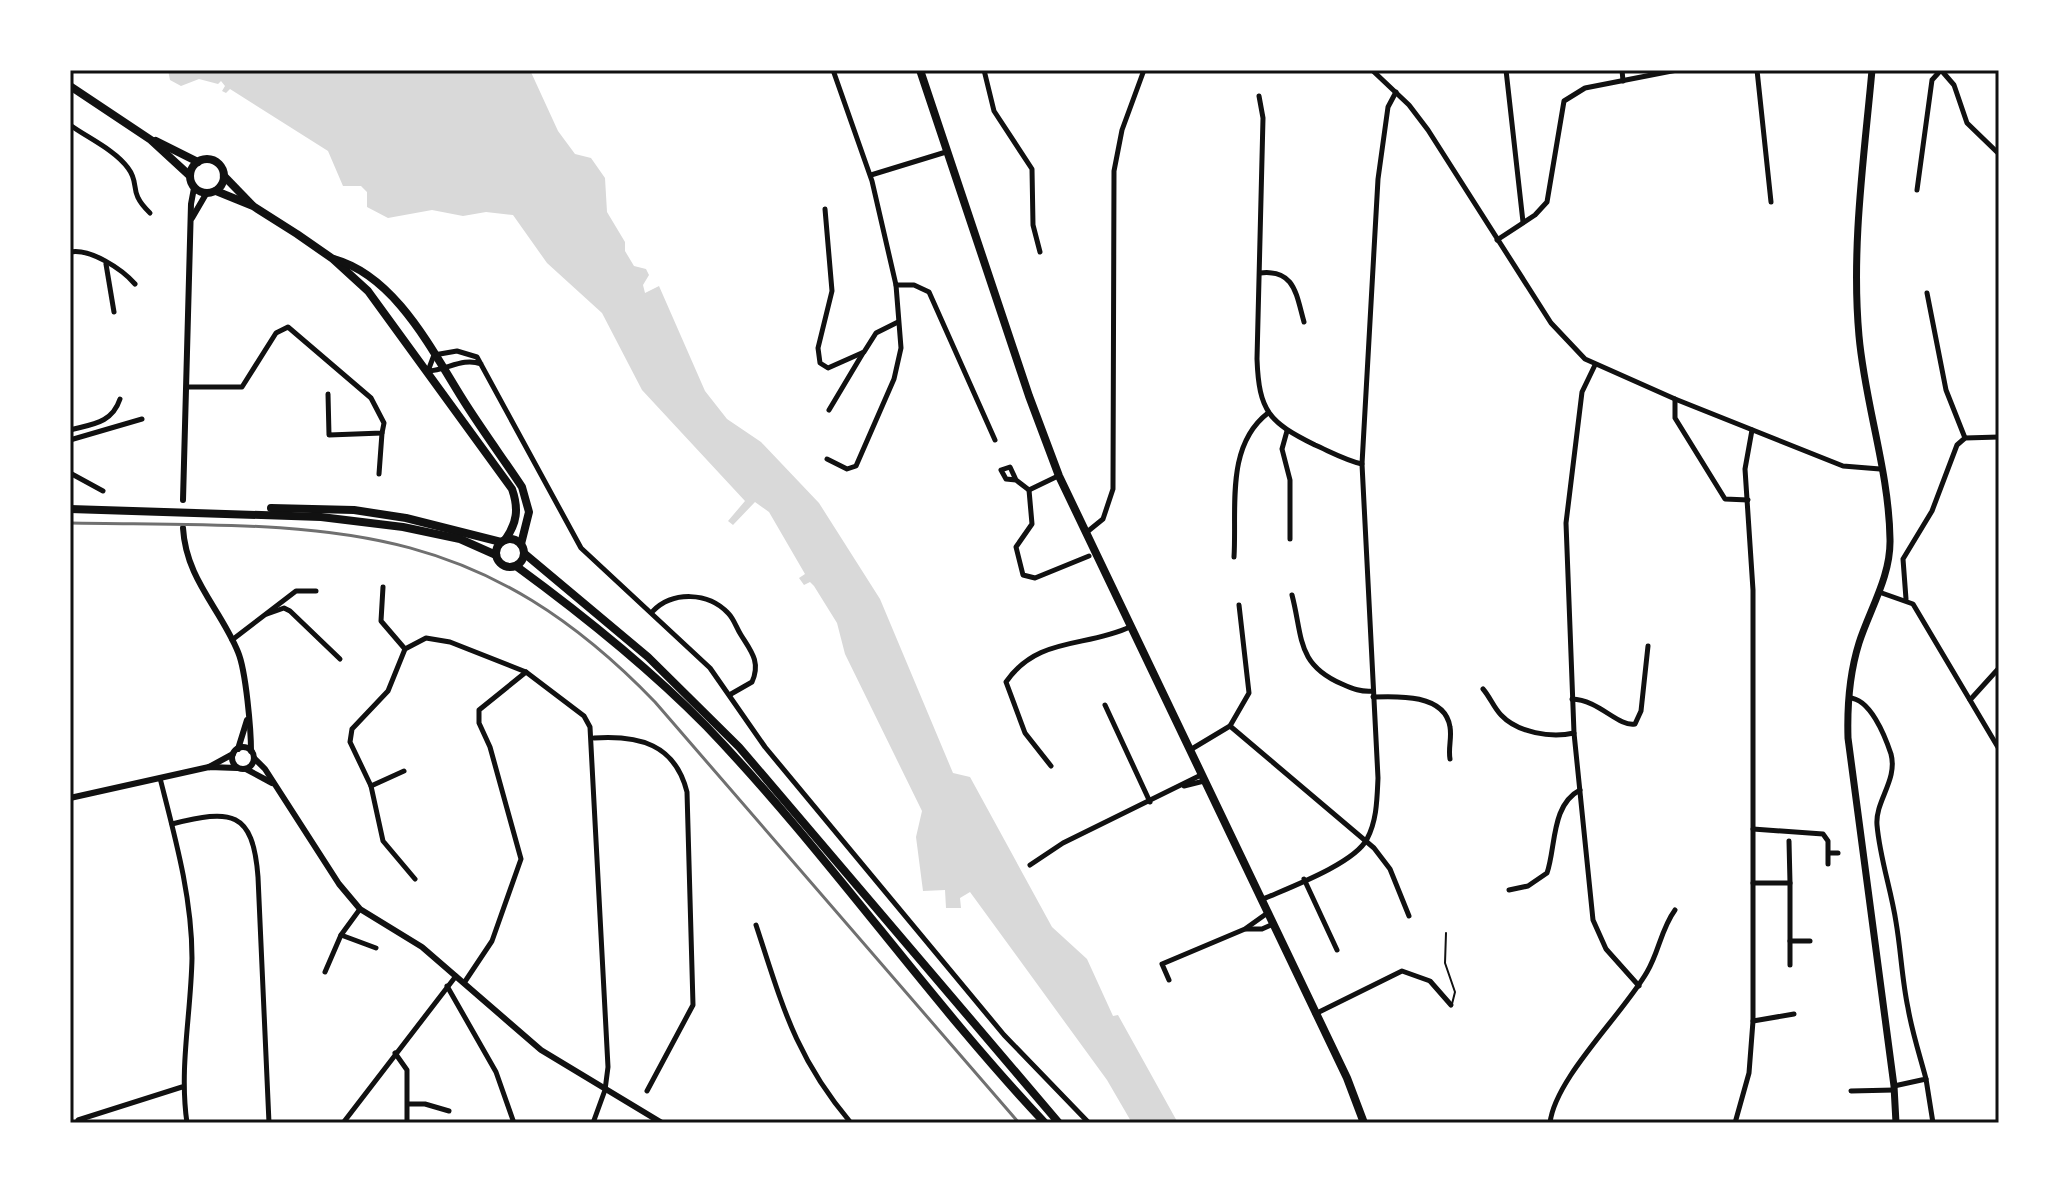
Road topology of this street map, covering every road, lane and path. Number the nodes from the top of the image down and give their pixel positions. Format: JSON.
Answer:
{"nodes":[{"id":1,"x":833,"y":70,"type":"edge"},
{"id":2,"x":920,"y":70,"type":"edge"},
{"id":3,"x":984,"y":70,"type":"edge"},
{"id":4,"x":1144,"y":70,"type":"edge"},
{"id":5,"x":1372,"y":70,"type":"edge"},
{"id":6,"x":1506,"y":70,"type":"edge"},
{"id":7,"x":1622,"y":70,"type":"edge"},
{"id":8,"x":1677,"y":70,"type":"edge"},
{"id":9,"x":1757,"y":70,"type":"edge"},
{"id":10,"x":1872,"y":70,"type":"edge"},
{"id":11,"x":1623,"y":81,"type":"junction"},
{"id":12,"x":70,"y":86,"type":"edge"},
{"id":13,"x":1396,"y":92,"type":"junction"},
{"id":14,"x":1259,"y":96,"type":"dead end"},
{"id":15,"x":70,"y":125,"type":"edge"},
{"id":16,"x":151,"y":140,"type":"junction"},
{"id":17,"x":946,"y":152,"type":"junction"},
{"id":18,"x":1999,"y":154,"type":"edge"},
{"id":19,"x":198,"y":162,"type":"junction"},
{"id":20,"x":189,"y":175,"type":"junction"},
{"id":21,"x":871,"y":175,"type":"junction"},
{"id":22,"x":224,"y":176,"type":"junction"},
{"id":23,"x":194,"y":188,"type":"junction"},
{"id":24,"x":1917,"y":190,"type":"dead end"},
{"id":25,"x":216,"y":191,"type":"junction"},
{"id":26,"x":206,"y":194,"type":"junction"},
{"id":27,"x":1771,"y":202,"type":"dead end"},
{"id":28,"x":253,"y":206,"type":"junction"},
{"id":29,"x":825,"y":209,"type":"dead end"},
{"id":30,"x":150,"y":213,"type":"dead end"},
{"id":31,"x":192,"y":218,"type":"junction"},
{"id":32,"x":1523,"y":222,"type":"junction"},
{"id":33,"x":1497,"y":240,"type":"junction"},
{"id":34,"x":70,"y":252,"type":"edge"},
{"id":35,"x":1040,"y":252,"type":"dead end"},
{"id":36,"x":333,"y":259,"type":"junction"},
{"id":37,"x":106,"y":263,"type":"junction"},
{"id":38,"x":1260,"y":273,"type":"junction"},
{"id":39,"x":135,"y":284,"type":"dead end"},
{"id":40,"x":896,"y":285,"type":"junction"},
{"id":41,"x":1927,"y":293,"type":"dead end"},
{"id":42,"x":114,"y":312,"type":"dead end"},
{"id":43,"x":898,"y":322,"type":"junction"},
{"id":44,"x":1304,"y":322,"type":"dead end"},
{"id":45,"x":864,"y":352,"type":"junction"},
{"id":46,"x":434,"y":355,"type":"junction"},
{"id":47,"x":481,"y":364,"type":"junction"},
{"id":48,"x":1595,"y":365,"type":"junction"},
{"id":49,"x":444,"y":370,"type":"junction"},
{"id":50,"x":428,"y":371,"type":"junction"},
{"id":51,"x":187,"y":387,"type":"junction"},
{"id":52,"x":328,"y":394,"type":"dead end"},
{"id":53,"x":120,"y":399,"type":"dead end"},
{"id":54,"x":1675,"y":399,"type":"junction"},
{"id":55,"x":829,"y":410,"type":"dead end"},
{"id":56,"x":1268,"y":413,"type":"junction"},
{"id":57,"x":142,"y":419,"type":"dead end"},
{"id":58,"x":70,"y":430,"type":"edge"},
{"id":59,"x":1752,"y":430,"type":"junction"},
{"id":60,"x":1287,"y":431,"type":"junction"},
{"id":61,"x":382,"y":433,"type":"junction"},
{"id":62,"x":1999,"y":437,"type":"edge"},
{"id":63,"x":1965,"y":438,"type":"junction"},
{"id":64,"x":70,"y":440,"type":"edge"},
{"id":65,"x":995,"y":440,"type":"dead end"},
{"id":66,"x":827,"y":459,"type":"dead end"},
{"id":67,"x":1362,"y":464,"type":"junction"},
{"id":68,"x":1880,"y":469,"type":"junction"},
{"id":69,"x":70,"y":473,"type":"edge"},
{"id":70,"x":379,"y":474,"type":"dead end"},
{"id":71,"x":1059,"y":476,"type":"junction"},
{"id":72,"x":1016,"y":480,"type":"dead end"},
{"id":73,"x":1029,"y":490,"type":"junction"},
{"id":74,"x":103,"y":491,"type":"dead end"},
{"id":75,"x":183,"y":500,"type":"dead end"},
{"id":76,"x":1748,"y":500,"type":"junction"},
{"id":77,"x":70,"y":509,"type":"edge"},
{"id":78,"x":214,"y":511,"type":"junction"},
{"id":79,"x":183,"y":528,"type":"dead end"},
{"id":80,"x":1087,"y":532,"type":"junction"},
{"id":81,"x":1290,"y":539,"type":"dead end"},
{"id":82,"x":503,"y":541,"type":"junction"},
{"id":83,"x":521,"y":544,"type":"junction"},
{"id":84,"x":525,"y":554,"type":"junction"},
{"id":85,"x":496,"y":555,"type":"junction"},
{"id":86,"x":1089,"y":556,"type":"dead end"},
{"id":87,"x":1234,"y":557,"type":"dead end"},
{"id":88,"x":516,"y":566,"type":"junction"},
{"id":89,"x":383,"y":587,"type":"dead end"},
{"id":90,"x":316,"y":591,"type":"dead end"},
{"id":91,"x":1879,"y":592,"type":"junction"},
{"id":92,"x":1292,"y":595,"type":"dead end"},
{"id":93,"x":1906,"y":599,"type":"junction"},
{"id":94,"x":1239,"y":605,"type":"dead end"},
{"id":95,"x":653,"y":611,"type":"junction"},
{"id":96,"x":266,"y":614,"type":"junction"},
{"id":97,"x":1131,"y":627,"type":"junction"},
{"id":98,"x":232,"y":640,"type":"junction"},
{"id":99,"x":1648,"y":646,"type":"dead end"},
{"id":100,"x":405,"y":649,"type":"junction"},
{"id":101,"x":340,"y":659,"type":"dead end"},
{"id":102,"x":1999,"y":668,"type":"edge"},
{"id":103,"x":526,"y":672,"type":"junction"},
{"id":104,"x":1483,"y":689,"type":"dead end"},
{"id":105,"x":731,"y":694,"type":"junction"},
{"id":106,"x":1373,"y":694,"type":"junction"},
{"id":107,"x":1848,"y":698,"type":"junction"},
{"id":108,"x":1572,"y":699,"type":"junction"},
{"id":109,"x":1970,"y":700,"type":"junction"},
{"id":110,"x":1105,"y":705,"type":"dead end"},
{"id":111,"x":247,"y":720,"type":"junction"},
{"id":112,"x":1230,"y":726,"type":"junction"},
{"id":113,"x":1574,"y":733,"type":"junction"},
{"id":114,"x":594,"y":738,"type":"junction"},
{"id":115,"x":1999,"y":749,"type":"edge"},
{"id":116,"x":1189,"y":750,"type":"junction"},
{"id":117,"x":235,"y":751,"type":"junction"},
{"id":118,"x":253,"y":755,"type":"junction"},
{"id":119,"x":1450,"y":759,"type":"dead end"},
{"id":120,"x":1051,"y":766,"type":"dead end"},
{"id":121,"x":209,"y":767,"type":"junction"},
{"id":122,"x":237,"y":768,"type":"junction"},
{"id":123,"x":246,"y":769,"type":"junction"},
{"id":124,"x":404,"y":771,"type":"dead end"},
{"id":125,"x":160,"y":778,"type":"junction"},
{"id":126,"x":1202,"y":778,"type":"junction"},
{"id":127,"x":272,"y":783,"type":"junction"},
{"id":128,"x":371,"y":786,"type":"junction"},
{"id":129,"x":1580,"y":790,"type":"junction"},
{"id":130,"x":70,"y":798,"type":"edge"},
{"id":131,"x":1150,"y":802,"type":"junction"},
{"id":132,"x":172,"y":824,"type":"junction"},
{"id":133,"x":1753,"y":829,"type":"junction"},
{"id":134,"x":1366,"y":840,"type":"junction"},
{"id":135,"x":1789,"y":841,"type":"dead end"},
{"id":136,"x":1829,"y":853,"type":"junction"},
{"id":137,"x":1838,"y":853,"type":"dead end"},
{"id":138,"x":1828,"y":864,"type":"dead end"},
{"id":139,"x":1030,"y":865,"type":"dead end"},
{"id":140,"x":415,"y":879,"type":"dead end"},
{"id":141,"x":1304,"y":879,"type":"junction"},
{"id":142,"x":1753,"y":883,"type":"junction"},
{"id":143,"x":1790,"y":883,"type":"junction"},
{"id":144,"x":1509,"y":890,"type":"dead end"},
{"id":145,"x":1260,"y":901,"type":"junction"},
{"id":146,"x":360,"y":909,"type":"junction"},
{"id":147,"x":1675,"y":910,"type":"dead end"},
{"id":148,"x":1266,"y":914,"type":"junction"},
{"id":149,"x":1409,"y":916,"type":"dead end"},
{"id":150,"x":756,"y":925,"type":"dead end"},
{"id":151,"x":1271,"y":925,"type":"junction"},
{"id":152,"x":1245,"y":929,"type":"junction"},
{"id":153,"x":1446,"y":933,"type":"dead end"},
{"id":154,"x":341,"y":935,"type":"junction"},
{"id":155,"x":1790,"y":941,"type":"junction"},
{"id":156,"x":1810,"y":941,"type":"dead end"},
{"id":157,"x":376,"y":948,"type":"dead end"},
{"id":158,"x":1337,"y":950,"type":"dead end"},
{"id":159,"x":1790,"y":965,"type":"dead end"},
{"id":160,"x":325,"y":972,"type":"dead end"},
{"id":161,"x":456,"y":976,"type":"junction"},
{"id":162,"x":1169,"y":980,"type":"dead end"},
{"id":163,"x":464,"y":983,"type":"junction"},
{"id":164,"x":447,"y":986,"type":"junction"},
{"id":165,"x":1639,"y":986,"type":"junction"},
{"id":166,"x":1451,"y":1005,"type":"joint"},
{"id":167,"x":1794,"y":1014,"type":"dead end"},
{"id":168,"x":1314,"y":1015,"type":"junction"},
{"id":169,"x":1753,"y":1021,"type":"junction"},
{"id":170,"x":395,"y":1053,"type":"junction"},
{"id":171,"x":1926,"y":1079,"type":"junction"},
{"id":172,"x":182,"y":1087,"type":"junction"},
{"id":173,"x":1895,"y":1088,"type":"junction"},
{"id":174,"x":605,"y":1090,"type":"junction"},
{"id":175,"x":647,"y":1091,"type":"dead end"},
{"id":176,"x":1851,"y":1091,"type":"dead end"},
{"id":177,"x":409,"y":1104,"type":"junction"},
{"id":178,"x":449,"y":1111,"type":"dead end"},
{"id":179,"x":80,"y":1123,"type":"edge"},
{"id":180,"x":187,"y":1123,"type":"edge"},
{"id":181,"x":269,"y":1123,"type":"edge"},
{"id":182,"x":343,"y":1123,"type":"edge"},
{"id":183,"x":407,"y":1123,"type":"edge"},
{"id":184,"x":514,"y":1123,"type":"edge"},
{"id":185,"x":593,"y":1123,"type":"edge"},
{"id":186,"x":662,"y":1123,"type":"edge"},
{"id":187,"x":851,"y":1123,"type":"edge"},
{"id":188,"x":1045,"y":1123,"type":"edge"},
{"id":189,"x":1059,"y":1123,"type":"edge"},
{"id":190,"x":1089,"y":1123,"type":"edge"},
{"id":191,"x":1366,"y":1123,"type":"edge"},
{"id":192,"x":1550,"y":1123,"type":"edge"},
{"id":193,"x":1735,"y":1123,"type":"edge"},
{"id":194,"x":1896,"y":1123,"type":"edge"},
{"id":195,"x":1933,"y":1123,"type":"edge"}],
"edges":[{"from":1,"to":21,"type":"street"},
{"from":2,"to":17,"type":"main road"},
{"from":3,"to":35,"type":"street"},
{"from":4,"to":80,"type":"street"},
{"from":5,"to":13,"type":"street"},
{"from":6,"to":32,"type":"street"},
{"from":7,"to":11,"type":"street"},
{"from":8,"to":11,"type":"street"},
{"from":9,"to":27,"type":"street"},
{"from":10,"to":68,"type":"main road"},
{"from":11,"to":32,"type":"street"},
{"from":12,"to":16,"type":"main road"},
{"from":13,"to":33,"type":"street"},
{"from":13,"to":67,"type":"street"},
{"from":14,"to":38,"type":"street"},
{"from":15,"to":30,"type":"street"},
{"from":16,"to":19,"type":"main road"},
{"from":16,"to":20,"type":"main road"},
{"from":17,"to":21,"type":"street"},
{"from":17,"to":71,"type":"main road"},
{"from":18,"to":24,"type":"street"},
{"from":19,"to":20,"type":"main road"},
{"from":19,"to":22,"type":"main road"},
{"from":20,"to":23,"type":"main road"},
{"from":21,"to":40,"type":"street"},
{"from":22,"to":25,"type":"main road"},
{"from":22,"to":28,"type":"main road"},
{"from":23,"to":26,"type":"main road"},
{"from":23,"to":31,"type":"street"},
{"from":25,"to":26,"type":"main road"},
{"from":25,"to":28,"type":"main road"},
{"from":26,"to":31,"type":"street"},
{"from":28,"to":36,"type":"main road"},
{"from":29,"to":45,"type":"street"},
{"from":31,"to":51,"type":"street"},
{"from":32,"to":33,"type":"street"},
{"from":33,"to":48,"type":"street"},
{"from":34,"to":37,"type":"street"},
{"from":36,"to":46,"type":"main road"},
{"from":36,"to":50,"type":"main road"},
{"from":37,"to":39,"type":"street"},
{"from":37,"to":42,"type":"street"},
{"from":38,"to":44,"type":"street"},
{"from":38,"to":56,"type":"street"},
{"from":40,"to":43,"type":"street"},
{"from":40,"to":65,"type":"street"},
{"from":41,"to":63,"type":"street"},
{"from":43,"to":45,"type":"street"},
{"from":43,"to":66,"type":"street"},
{"from":45,"to":55,"type":"street"},
{"from":46,"to":47,"type":"street"},
{"from":46,"to":49,"type":"main road"},
{"from":46,"to":50,"type":"street"},
{"from":47,"to":49,"type":"street"},
{"from":47,"to":95,"type":"street"},
{"from":48,"to":54,"type":"street"},
{"from":48,"to":108,"type":"street"},
{"from":49,"to":50,"type":"street"},
{"from":49,"to":83,"type":"main road"},
{"from":50,"to":82,"type":"main road"},
{"from":51,"to":61,"type":"street"},
{"from":51,"to":75,"type":"street"},
{"from":52,"to":61,"type":"street"},
{"from":53,"to":58,"type":"street"},
{"from":54,"to":59,"type":"street"},
{"from":54,"to":76,"type":"street"},
{"from":56,"to":60,"type":"street"},
{"from":56,"to":87,"type":"street"},
{"from":57,"to":64,"type":"street"},
{"from":59,"to":68,"type":"street"},
{"from":59,"to":76,"type":"street"},
{"from":60,"to":67,"type":"street"},
{"from":60,"to":81,"type":"street"},
{"from":61,"to":70,"type":"street"},
{"from":62,"to":63,"type":"street"},
{"from":63,"to":93,"type":"street"},
{"from":67,"to":106,"type":"street"},
{"from":68,"to":91,"type":"main road"},
{"from":69,"to":74,"type":"street"},
{"from":71,"to":73,"type":"street"},
{"from":71,"to":80,"type":"main road"},
{"from":72,"to":73,"type":"street"},
{"from":73,"to":86,"type":"street"},
{"from":76,"to":133,"type":"street"},
{"from":77,"to":78,"type":"main road"},
{"from":78,"to":82,"type":"main road"},
{"from":78,"to":85,"type":"main road"},
{"from":79,"to":98,"type":"street"},
{"from":80,"to":97,"type":"main road"},
{"from":82,"to":83,"type":"main road"},
{"from":82,"to":85,"type":"main road"},
{"from":83,"to":84,"type":"main road"},
{"from":84,"to":88,"type":"main road"},
{"from":84,"to":189,"type":"main road"},
{"from":85,"to":88,"type":"main road"},
{"from":88,"to":188,"type":"main road"},
{"from":89,"to":100,"type":"street"},
{"from":90,"to":96,"type":"street"},
{"from":91,"to":93,"type":"street"},
{"from":91,"to":107,"type":"main road"},
{"from":92,"to":106,"type":"street"},
{"from":93,"to":109,"type":"street"},
{"from":94,"to":112,"type":"street"},
{"from":95,"to":105,"type":"street"},
{"from":95,"to":105,"type":"street"},
{"from":96,"to":98,"type":"street"},
{"from":96,"to":101,"type":"street"},
{"from":97,"to":116,"type":"main road"},
{"from":97,"to":120,"type":"street"},
{"from":98,"to":111,"type":"street"},
{"from":99,"to":108,"type":"street"},
{"from":100,"to":103,"type":"street"},
{"from":100,"to":128,"type":"street"},
{"from":102,"to":109,"type":"street"},
{"from":103,"to":114,"type":"street"},
{"from":103,"to":163,"type":"street"},
{"from":104,"to":113,"type":"street"},
{"from":105,"to":190,"type":"street"},
{"from":106,"to":119,"type":"street"},
{"from":106,"to":134,"type":"street"},
{"from":107,"to":171,"type":"street"},
{"from":107,"to":173,"type":"main road"},
{"from":108,"to":113,"type":"street"},
{"from":109,"to":115,"type":"street"},
{"from":110,"to":131,"type":"street"},
{"from":111,"to":117,"type":"street"},
{"from":111,"to":118,"type":"street"},
{"from":112,"to":116,"type":"street"},
{"from":112,"to":134,"type":"street"},
{"from":113,"to":129,"type":"street"},
{"from":114,"to":174,"type":"street"},
{"from":114,"to":175,"type":"street"},
{"from":116,"to":126,"type":"main road"},
{"from":117,"to":118,"type":"street"},
{"from":117,"to":121,"type":"street"},
{"from":117,"to":122,"type":"street"},
{"from":118,"to":123,"type":"street"},
{"from":118,"to":127,"type":"street"},
{"from":121,"to":122,"type":"street"},
{"from":121,"to":125,"type":"street"},
{"from":122,"to":123,"type":"street"},
{"from":123,"to":127,"type":"street"},
{"from":124,"to":128,"type":"street"},
{"from":125,"to":130,"type":"street"},
{"from":125,"to":132,"type":"street"},
{"from":126,"to":131,"type":"street"},
{"from":126,"to":145,"type":"main road"},
{"from":127,"to":146,"type":"street"},
{"from":128,"to":140,"type":"street"},
{"from":129,"to":144,"type":"street"},
{"from":129,"to":165,"type":"street"},
{"from":131,"to":139,"type":"street"},
{"from":132,"to":172,"type":"street"},
{"from":132,"to":181,"type":"street"},
{"from":133,"to":136,"type":"street"},
{"from":133,"to":142,"type":"street"},
{"from":134,"to":141,"type":"street"},
{"from":134,"to":149,"type":"street"},
{"from":135,"to":143,"type":"street"},
{"from":136,"to":137,"type":"street"},
{"from":136,"to":138,"type":"street"},
{"from":141,"to":145,"type":"street"},
{"from":141,"to":158,"type":"street"},
{"from":142,"to":143,"type":"street"},
{"from":142,"to":169,"type":"street"},
{"from":143,"to":155,"type":"street"},
{"from":145,"to":148,"type":"main road"},
{"from":146,"to":154,"type":"street"},
{"from":146,"to":161,"type":"street"},
{"from":147,"to":165,"type":"street"},
{"from":148,"to":151,"type":"main road"},
{"from":148,"to":152,"type":"street"},
{"from":150,"to":187,"type":"street"},
{"from":151,"to":152,"type":"street"},
{"from":151,"to":168,"type":"main road"},
{"from":152,"to":162,"type":"street"},
{"from":153,"to":166,"type":"lane"},
{"from":154,"to":157,"type":"street"},
{"from":154,"to":160,"type":"street"},
{"from":155,"to":156,"type":"street"},
{"from":155,"to":159,"type":"street"},
{"from":161,"to":163,"type":"street"},
{"from":161,"to":164,"type":"street"},
{"from":163,"to":174,"type":"street"},
{"from":164,"to":170,"type":"street"},
{"from":164,"to":184,"type":"street"},
{"from":165,"to":192,"type":"street"},
{"from":166,"to":168,"type":"street"},
{"from":167,"to":169,"type":"street"},
{"from":168,"to":191,"type":"main road"},
{"from":169,"to":193,"type":"street"},
{"from":170,"to":177,"type":"street"},
{"from":170,"to":182,"type":"street"},
{"from":171,"to":173,"type":"street"},
{"from":171,"to":195,"type":"street"},
{"from":172,"to":179,"type":"street"},
{"from":172,"to":180,"type":"street"},
{"from":173,"to":176,"type":"street"},
{"from":173,"to":194,"type":"main road"},
{"from":174,"to":185,"type":"street"},
{"from":174,"to":186,"type":"street"},
{"from":177,"to":178,"type":"street"},
{"from":177,"to":183,"type":"street"}]}
